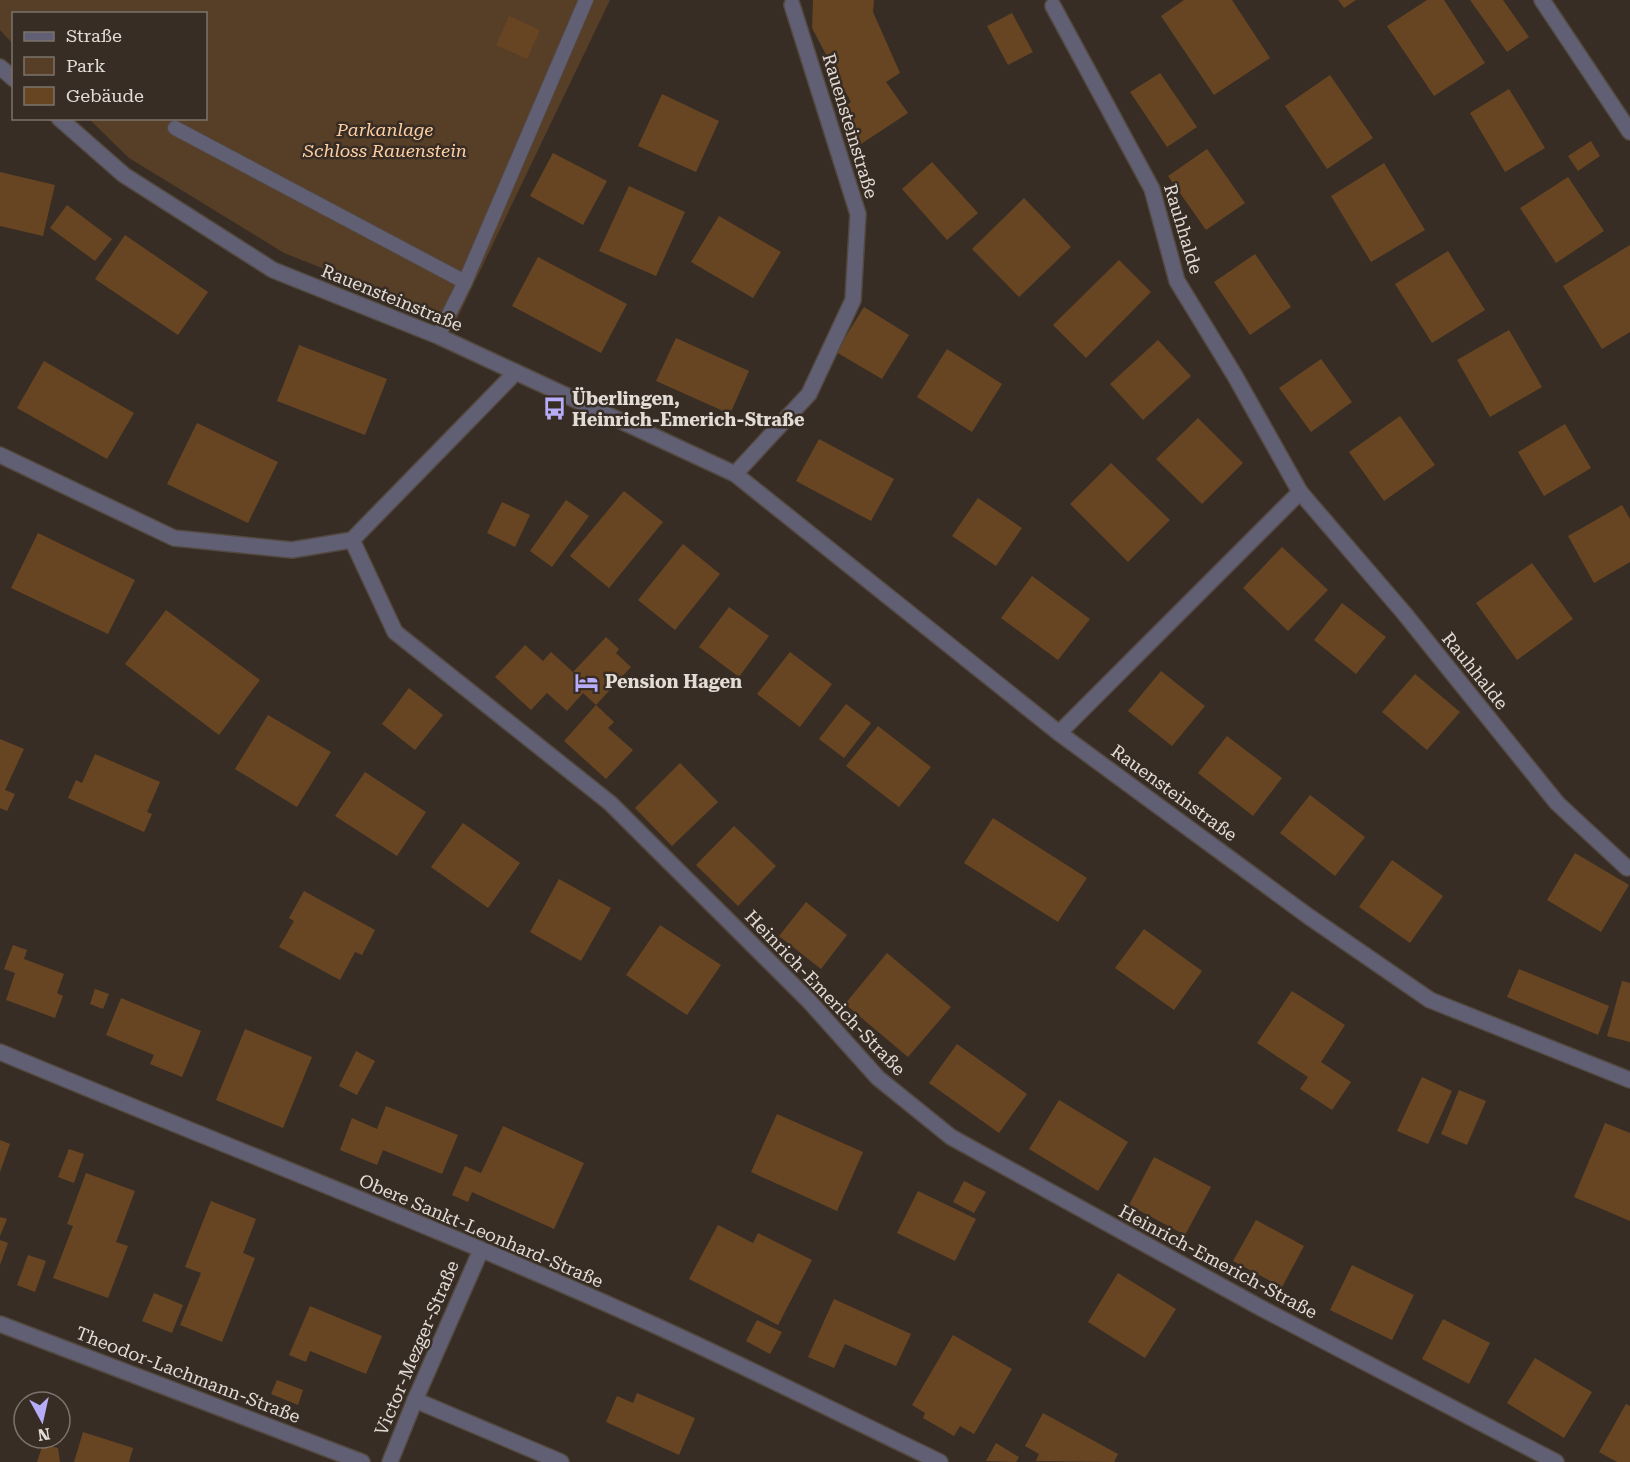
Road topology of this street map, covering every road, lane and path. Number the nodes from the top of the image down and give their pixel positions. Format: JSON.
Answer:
{"nodes":[{"id":1,"x":586,"y":0,"type":"edge"},
{"id":2,"x":1542,"y":0,"type":"edge"},
{"id":3,"x":792,"y":5,"type":"dead end"},
{"id":4,"x":1053,"y":6,"type":"dead end"},
{"id":5,"x":0,"y":67,"type":"edge"},
{"id":6,"x":12,"y":77,"type":"edge"},
{"id":7,"x":61,"y":120,"type":"edge"},
{"id":8,"x":175,"y":128,"type":"dead end"},
{"id":9,"x":1630,"y":132,"type":"edge"},
{"id":10,"x":465,"y":282,"type":"junction"},
{"id":11,"x":438,"y":336,"type":"junction"},
{"id":12,"x":516,"y":372,"type":"junction"},
{"id":13,"x":0,"y":455,"type":"edge"},
{"id":14,"x":735,"y":474,"type":"junction"},
{"id":15,"x":1300,"y":492,"type":"junction"},
{"id":16,"x":352,"y":540,"type":"junction"},
{"id":17,"x":1059,"y":733,"type":"junction"},
{"id":18,"x":1627,"y":868,"type":"dead end"},
{"id":19,"x":0,"y":1052,"type":"edge"},
{"id":20,"x":1630,"y":1080,"type":"edge"},
{"id":21,"x":481,"y":1250,"type":"junction"},
{"id":22,"x":0,"y":1324,"type":"edge"},
{"id":23,"x":415,"y":1400,"type":"junction"},
{"id":24,"x":362,"y":1462,"type":"edge"},
{"id":25,"x":390,"y":1462,"type":"edge"},
{"id":26,"x":561,"y":1462,"type":"edge"},
{"id":27,"x":940,"y":1462,"type":"edge"},
{"id":28,"x":1556,"y":1462,"type":"edge"}],
"edges":[{"from":1,"to":10,"type":"lane"},
{"from":2,"to":9,"type":"street"},
{"from":3,"to":14,"type":"street","name":"Rauensteinstraße"},
{"from":4,"to":15,"type":"street","name":"Rauhhalde"},
{"from":5,"to":6,"type":"street"},
{"from":7,"to":11,"type":"street","name":"Rauensteinstraße"},
{"from":8,"to":10,"type":"lane"},
{"from":10,"to":11,"type":"lane"},
{"from":11,"to":12,"type":"street","name":"Rauensteinstraße"},
{"from":12,"to":14,"type":"street","name":"Rauensteinstraße"},
{"from":12,"to":16,"type":"street"},
{"from":13,"to":16,"type":"street"},
{"from":14,"to":17,"type":"street","name":"Rauensteinstraße"},
{"from":15,"to":17,"type":"street"},
{"from":15,"to":18,"type":"street","name":"Rauhhalde"},
{"from":16,"to":28,"type":"street","name":"Heinrich-Emerich-Straße"},
{"from":17,"to":20,"type":"street","name":"Rauensteinstraße"},
{"from":19,"to":21,"type":"street","name":"Obere Sankt-Leonhard-Straße"},
{"from":21,"to":23,"type":"street","name":"Victor-Mezger-Straße"},
{"from":21,"to":27,"type":"street","name":"Obere Sankt-Leonhard-Straße"},
{"from":22,"to":24,"type":"street","name":"Theodor-Lachmann-Straße"},
{"from":23,"to":25,"type":"street","name":"Victor-Mezger-Straße"},
{"from":23,"to":26,"type":"street"}]}
